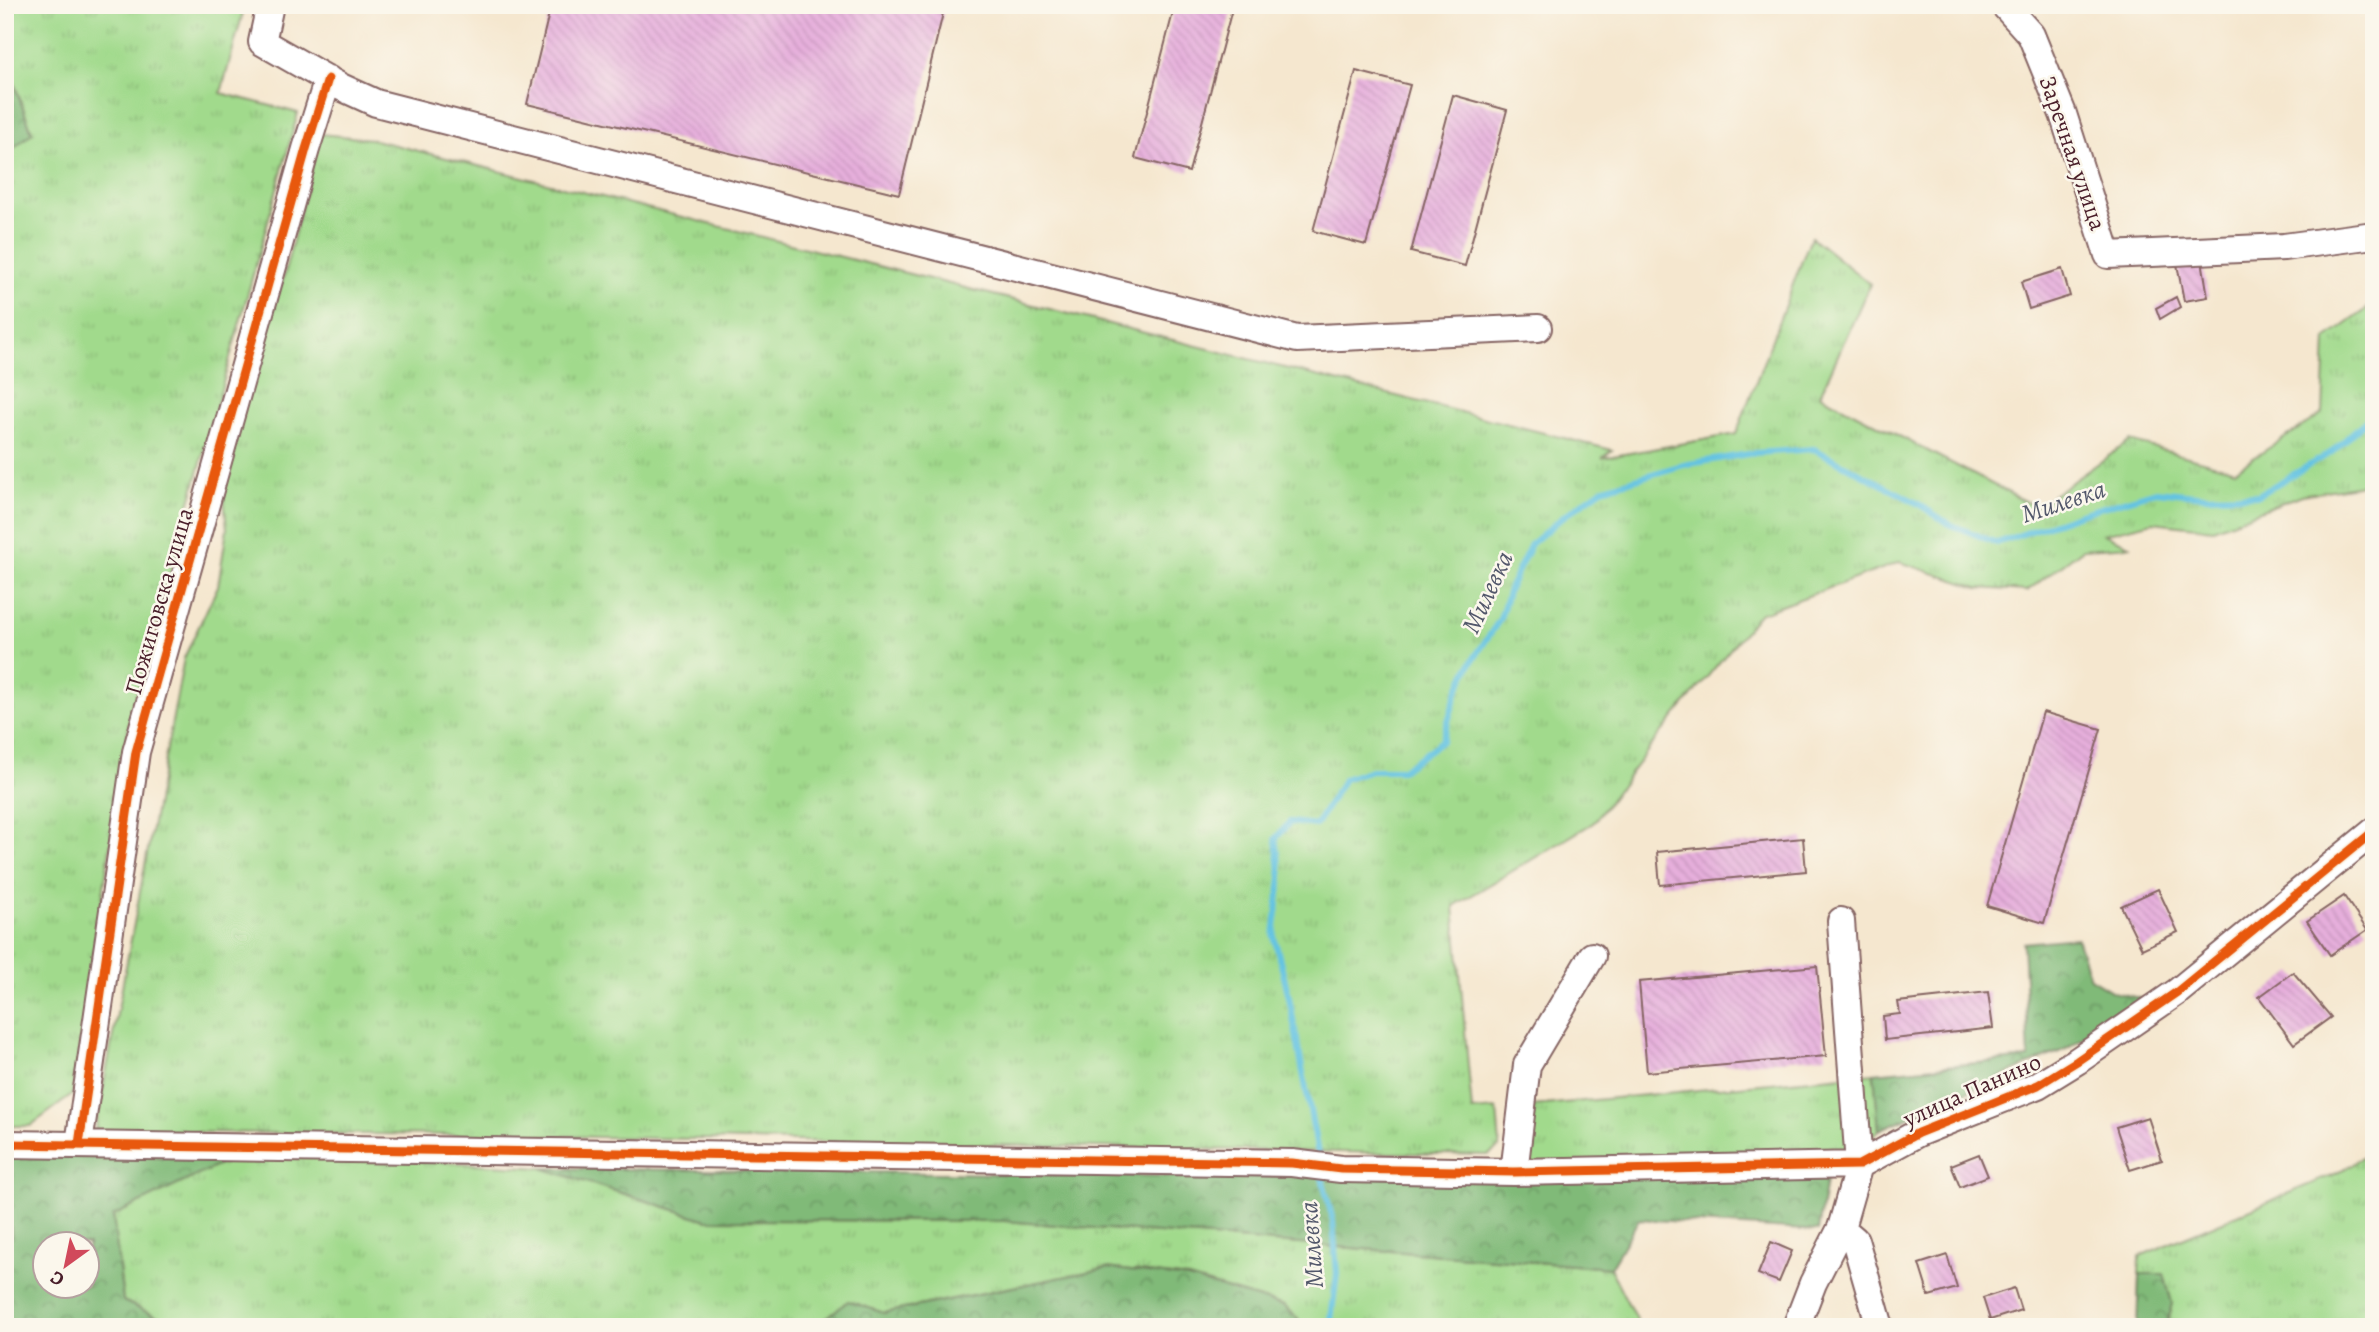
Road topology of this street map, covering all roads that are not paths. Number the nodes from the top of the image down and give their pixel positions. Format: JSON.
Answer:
{"nodes":[{"id":1,"x":270,"y":5,"type":"edge"},
{"id":2,"x":2004,"y":5,"type":"edge"},
{"id":3,"x":335,"y":83,"type":"junction"},
{"id":4,"x":2374,"y":235,"type":"edge"},
{"id":5,"x":1538,"y":328,"type":"dead end"},
{"id":6,"x":2374,"y":831,"type":"edge"},
{"id":7,"x":1841,"y":921,"type":"dead end"},
{"id":8,"x":1592,"y":956,"type":"dead end"},
{"id":9,"x":5,"y":1143,"type":"edge"},
{"id":10,"x":79,"y":1144,"type":"junction"},
{"id":11,"x":1859,"y":1165,"type":"junction"},
{"id":12,"x":1514,"y":1171,"type":"junction"},
{"id":13,"x":1841,"y":1228,"type":"junction"},
{"id":14,"x":1796,"y":1327,"type":"edge"},
{"id":15,"x":1880,"y":1327,"type":"edge"}],
"edges":[{"from":1,"to":3,"type":"street"},
{"from":2,"to":4,"type":"street","name":"Заречная улица"},
{"from":3,"to":5,"type":"street"},
{"from":3,"to":10,"type":"street","name":"Пожиговска улица"},
{"from":6,"to":11,"type":"street","name":"улица Панино"},
{"from":7,"to":11,"type":"street"},
{"from":8,"to":12,"type":"street"},
{"from":9,"to":10,"type":"street","name":"улица Панино"},
{"from":10,"to":12,"type":"street","name":"улица Панино"},
{"from":11,"to":12,"type":"street","name":"улица Панино"},
{"from":11,"to":13,"type":"street"},
{"from":13,"to":14,"type":"street"},
{"from":13,"to":15,"type":"street"}]}
